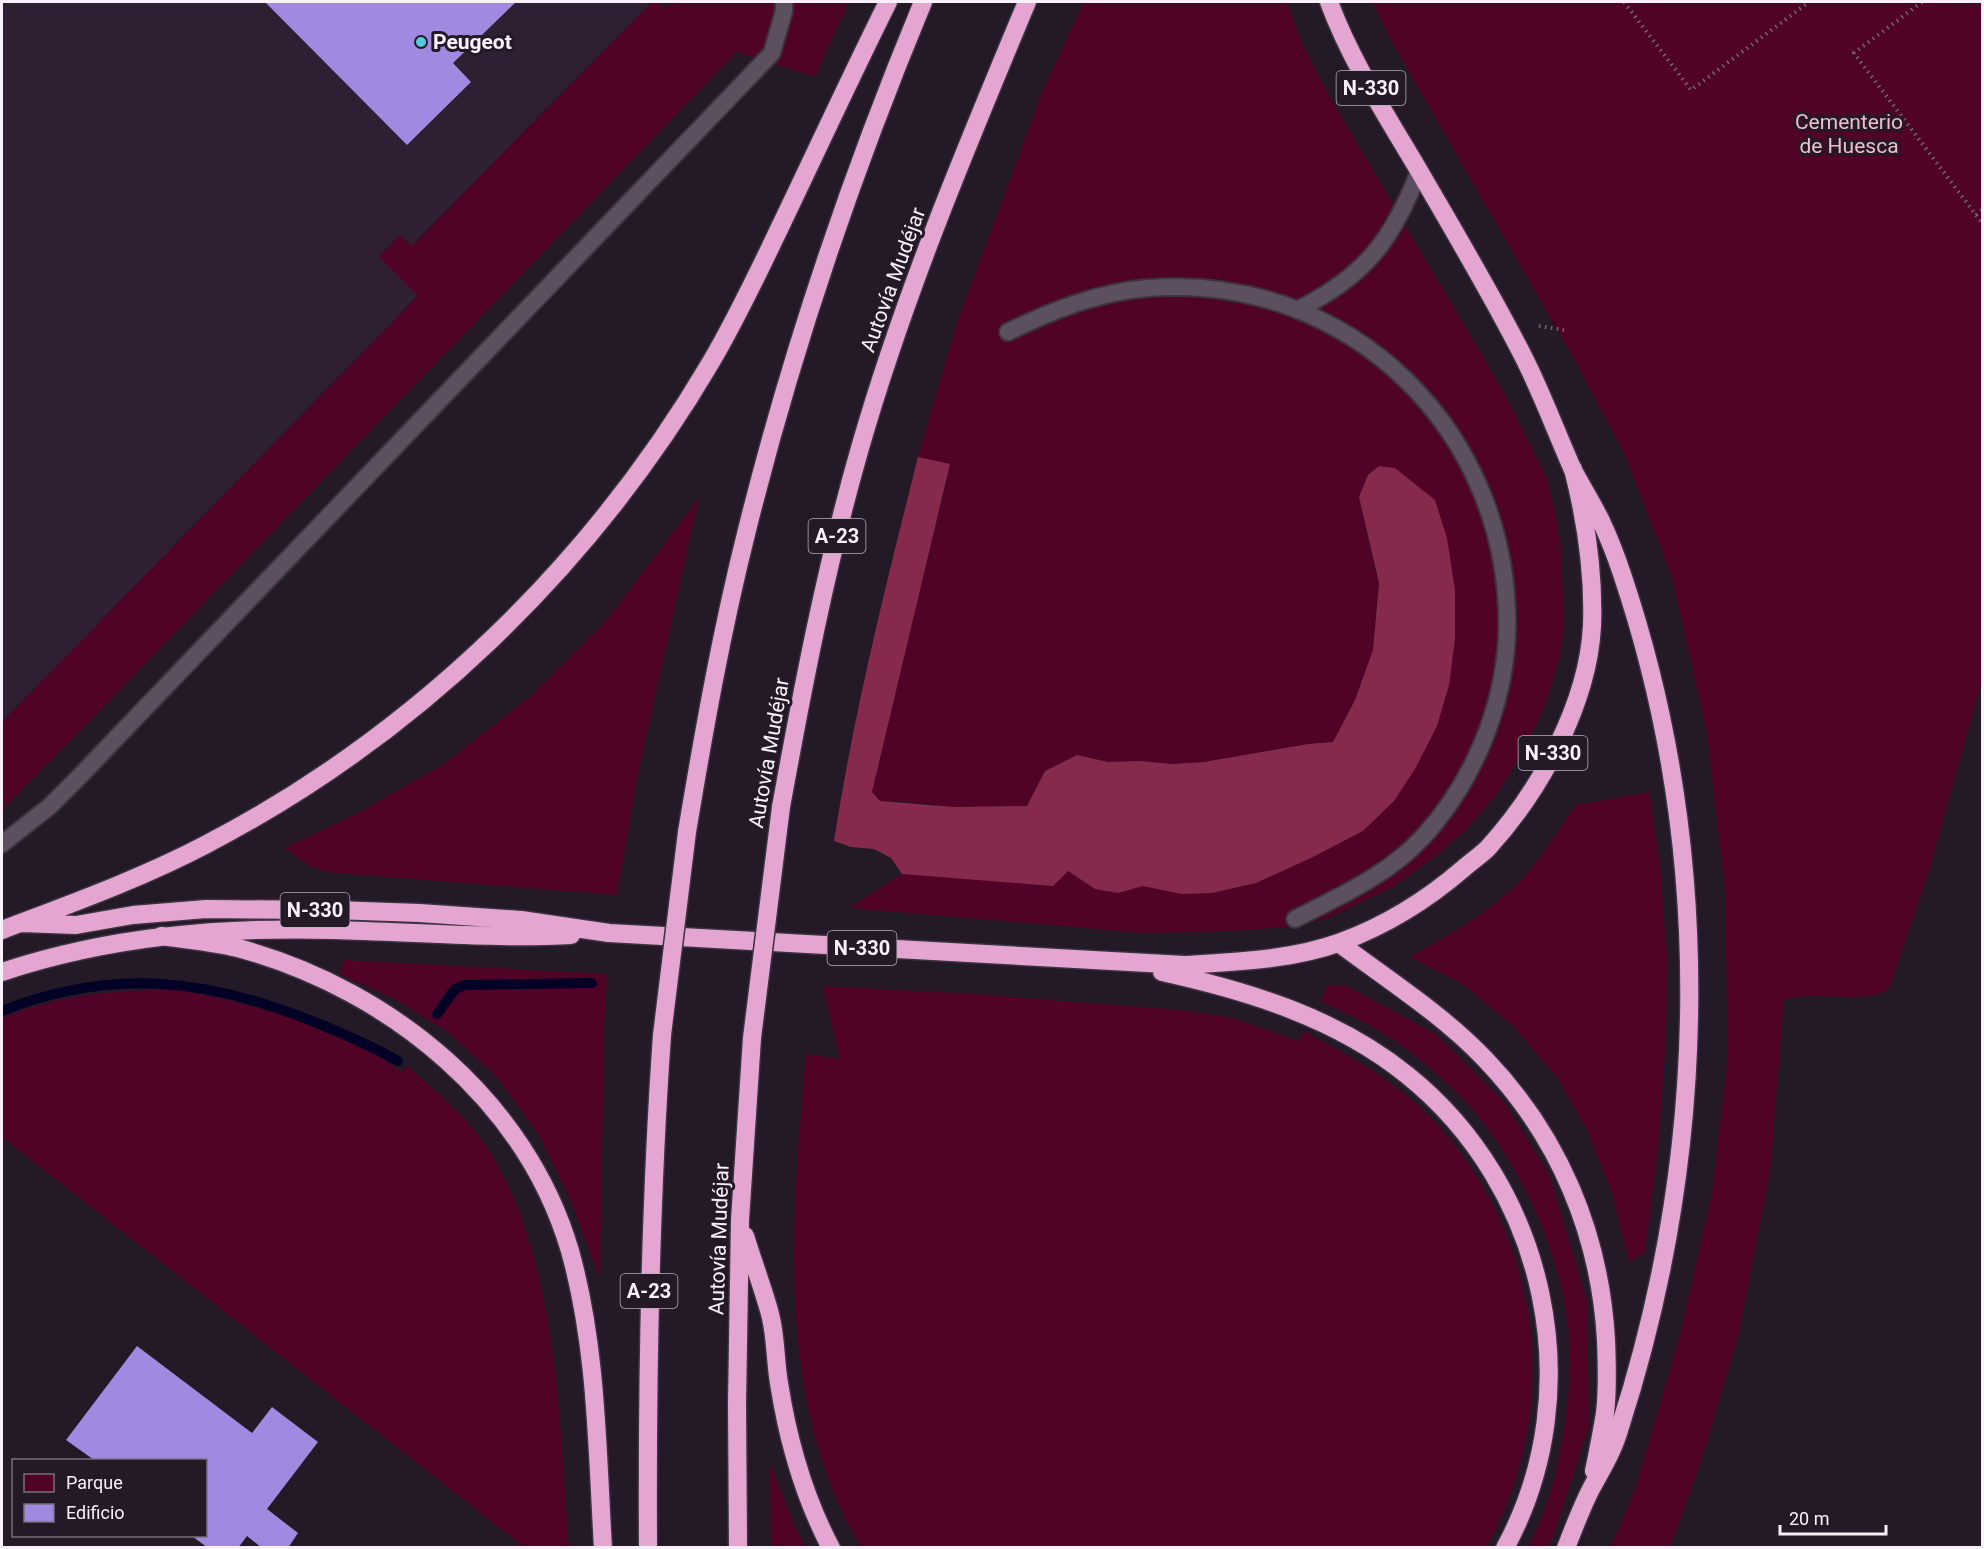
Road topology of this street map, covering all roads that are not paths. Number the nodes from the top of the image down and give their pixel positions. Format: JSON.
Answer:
{"nodes":[{"id":1,"x":783,"y":2,"type":"edge"},
{"id":2,"x":888,"y":2,"type":"edge"},
{"id":3,"x":923,"y":2,"type":"edge"},
{"id":4,"x":1027,"y":2,"type":"edge"},
{"id":5,"x":1329,"y":2,"type":"edge"},
{"id":6,"x":1419,"y":171,"type":"junction"},
{"id":7,"x":1297,"y":309,"type":"junction"},
{"id":8,"x":1008,"y":332,"type":"dead end"},
{"id":9,"x":1573,"y":469,"type":"junction"},
{"id":10,"x":2,"y":844,"type":"edge"},
{"id":11,"x":1294,"y":919,"type":"dead end"},
{"id":12,"x":22,"y":923,"type":"junction"},
{"id":13,"x":2,"y":930,"type":"edge"},
{"id":14,"x":609,"y":933,"type":"junction"},
{"id":15,"x":161,"y":936,"type":"junction"},
{"id":16,"x":1339,"y":943,"type":"junction"},
{"id":17,"x":1116,"y":962,"type":"junction"},
{"id":18,"x":2,"y":972,"type":"edge"},
{"id":19,"x":740,"y":1220,"type":"junction"},
{"id":20,"x":1590,"y":1490,"type":"junction"},
{"id":21,"x":603,"y":1548,"type":"edge"},
{"id":22,"x":648,"y":1548,"type":"edge"},
{"id":23,"x":738,"y":1548,"type":"edge"},
{"id":24,"x":831,"y":1548,"type":"edge"},
{"id":25,"x":1506,"y":1548,"type":"edge"},
{"id":26,"x":1566,"y":1548,"type":"edge"}],
"edges":[{"from":1,"to":10,"type":"lane"},
{"from":2,"to":12,"type":"highway"},
{"from":3,"to":22,"type":"highway","number":"A-23","bridge":true},
{"from":4,"to":19,"type":"highway","name":"Autovía Mudéjar","number":"A-23","bridge":true},
{"from":5,"to":6,"type":"highway","number":"N-330"},
{"from":6,"to":7,"type":"lane"},
{"from":6,"to":9,"type":"highway","number":"N-330"},
{"from":7,"to":8,"type":"lane"},
{"from":7,"to":11,"type":"lane"},
{"from":9,"to":16,"type":"highway","number":"N-330"},
{"from":9,"to":20,"type":"highway"},
{"from":12,"to":13,"type":"highway","number":"N-330"},
{"from":12,"to":14,"type":"highway","number":"N-330"},
{"from":14,"to":15,"type":"highway","number":"N-330"},
{"from":14,"to":17,"type":"highway","number":"N-330"},
{"from":15,"to":18,"type":"highway","number":"N-330"},
{"from":15,"to":21,"type":"highway"},
{"from":16,"to":17,"type":"highway","number":"N-330"},
{"from":16,"to":20,"type":"highway"},
{"from":17,"to":25,"type":"highway"},
{"from":19,"to":23,"type":"highway","name":"Autovía Mudéjar","number":"A-23"},
{"from":19,"to":24,"type":"highway"},
{"from":20,"to":26,"type":"highway"}]}
